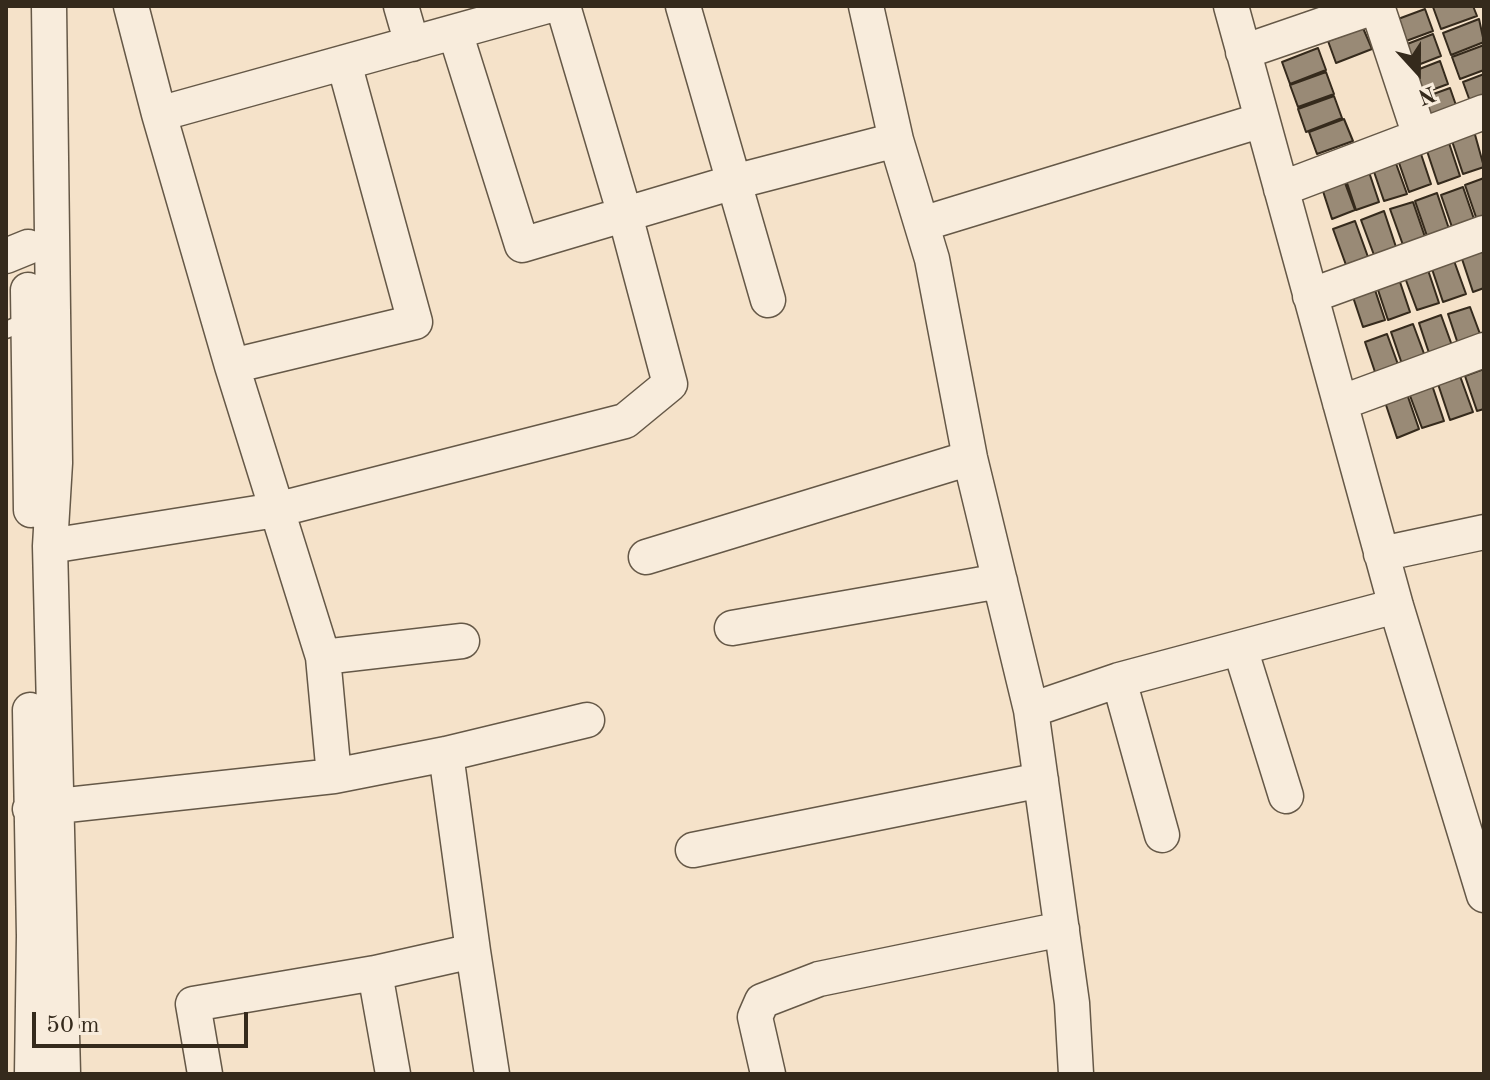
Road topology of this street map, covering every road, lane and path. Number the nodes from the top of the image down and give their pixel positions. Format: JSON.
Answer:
{"nodes":[{"id":1,"x":131,"y":6,"type":"edge"},
{"id":2,"x":401,"y":6,"type":"edge"},
{"id":3,"x":683,"y":6,"type":"edge"},
{"id":4,"x":866,"y":6,"type":"edge"},
{"id":5,"x":1231,"y":6,"type":"edge"},
{"id":6,"x":49,"y":7,"type":"edge"},
{"id":7,"x":544,"y":7,"type":"edge"},
{"id":8,"x":455,"y":32,"type":"junction"},
{"id":9,"x":412,"y":44,"type":"junction"},
{"id":10,"x":1243,"y":52,"type":"junction"},
{"id":11,"x":344,"y":63,"type":"junction"},
{"id":12,"x":1484,"y":112,"type":"edge"},
{"id":13,"x":159,"y":114,"type":"junction"},
{"id":14,"x":1262,"y":120,"type":"junction"},
{"id":15,"x":1420,"y":136,"type":"junction"},
{"id":16,"x":896,"y":140,"type":"junction"},
{"id":17,"x":734,"y":182,"type":"junction"},
{"id":18,"x":1281,"y":189,"type":"junction"},
{"id":19,"x":625,"y":215,"type":"junction"},
{"id":20,"x":922,"y":224,"type":"junction"},
{"id":21,"x":1484,"y":233,"type":"edge"},
{"id":22,"x":17,"y":251,"type":"edge"},
{"id":23,"x":1310,"y":296,"type":"junction"},
{"id":24,"x":768,"y":300,"type":"dead end"},
{"id":25,"x":17,"y":325,"type":"edge"},
{"id":26,"x":1484,"y":350,"type":"edge"},
{"id":27,"x":232,"y":366,"type":"junction"},
{"id":28,"x":1340,"y":403,"type":"junction"},
{"id":29,"x":970,"y":458,"type":"junction"},
{"id":30,"x":18,"y":467,"type":"edge"},
{"id":31,"x":276,"y":510,"type":"junction"},
{"id":32,"x":1484,"y":532,"type":"edge"},
{"id":33,"x":50,"y":546,"type":"junction"},
{"id":34,"x":1381,"y":554,"type":"junction"},
{"id":35,"x":646,"y":557,"type":"dead end"},
{"id":36,"x":1000,"y":581,"type":"junction"},
{"id":37,"x":1396,"y":606,"type":"junction"},
{"id":38,"x":732,"y":628,"type":"dead end"},
{"id":39,"x":462,"y":641,"type":"dead end"},
{"id":40,"x":1240,"y":648,"type":"junction"},
{"id":41,"x":323,"y":657,"type":"junction"},
{"id":42,"x":1119,"y":680,"type":"junction"},
{"id":43,"x":1031,"y":710,"type":"junction"},
{"id":44,"x":587,"y":720,"type":"dead end"},
{"id":45,"x":446,"y":754,"type":"junction"},
{"id":46,"x":334,"y":776,"type":"junction"},
{"id":47,"x":1041,"y":780,"type":"junction"},
{"id":48,"x":1286,"y":796,"type":"dead end"},
{"id":49,"x":43,"y":807,"type":"junction"},
{"id":50,"x":1162,"y":835,"type":"dead end"},
{"id":51,"x":693,"y":850,"type":"dead end"},
{"id":52,"x":1484,"y":895,"type":"edge"},
{"id":53,"x":1062,"y":929,"type":"junction"},
{"id":54,"x":20,"y":935,"type":"edge"},
{"id":55,"x":473,"y":951,"type":"junction"},
{"id":56,"x":375,"y":973,"type":"junction"},
{"id":57,"x":33,"y":1068,"type":"edge"},
{"id":58,"x":205,"y":1074,"type":"edge"},
{"id":59,"x":393,"y":1074,"type":"edge"},
{"id":60,"x":492,"y":1074,"type":"edge"},
{"id":61,"x":768,"y":1074,"type":"edge"},
{"id":62,"x":1076,"y":1074,"type":"edge"}],
"edges":[{"from":1,"to":13,"type":"street"},
{"from":2,"to":9,"type":"street"},
{"from":3,"to":17,"type":"street"},
{"from":4,"to":16,"type":"street"},
{"from":5,"to":10,"type":"street"},
{"from":6,"to":22,"type":"street"},
{"from":6,"to":33,"type":"street"},
{"from":7,"to":8,"type":"street"},
{"from":7,"to":19,"type":"street"},
{"from":8,"to":9,"type":"street"},
{"from":8,"to":19,"type":"street"},
{"from":9,"to":11,"type":"street"},
{"from":10,"to":14,"type":"street"},
{"from":10,"to":15,"type":"street"},
{"from":11,"to":13,"type":"street"},
{"from":11,"to":27,"type":"street"},
{"from":12,"to":15,"type":"street"},
{"from":13,"to":27,"type":"street"},
{"from":14,"to":18,"type":"street"},
{"from":14,"to":20,"type":"street"},
{"from":15,"to":18,"type":"street"},
{"from":16,"to":17,"type":"street"},
{"from":16,"to":20,"type":"street"},
{"from":17,"to":19,"type":"street"},
{"from":17,"to":24,"type":"street"},
{"from":18,"to":23,"type":"street"},
{"from":19,"to":31,"type":"street"},
{"from":20,"to":29,"type":"street"},
{"from":21,"to":23,"type":"street"},
{"from":22,"to":25,"type":"street"},
{"from":23,"to":28,"type":"street"},
{"from":25,"to":30,"type":"street"},
{"from":26,"to":28,"type":"street"},
{"from":27,"to":31,"type":"street"},
{"from":28,"to":34,"type":"street"},
{"from":29,"to":35,"type":"street"},
{"from":29,"to":36,"type":"street"},
{"from":30,"to":49,"type":"street"},
{"from":31,"to":33,"type":"street"},
{"from":31,"to":41,"type":"street"},
{"from":32,"to":34,"type":"street"},
{"from":33,"to":49,"type":"street"},
{"from":34,"to":37,"type":"street"},
{"from":36,"to":38,"type":"street"},
{"from":36,"to":43,"type":"street"},
{"from":37,"to":40,"type":"street"},
{"from":37,"to":52,"type":"street"},
{"from":39,"to":41,"type":"street"},
{"from":40,"to":42,"type":"street"},
{"from":40,"to":48,"type":"street"},
{"from":41,"to":46,"type":"street"},
{"from":42,"to":43,"type":"street"},
{"from":42,"to":50,"type":"street"},
{"from":43,"to":47,"type":"street"},
{"from":44,"to":45,"type":"street"},
{"from":45,"to":46,"type":"street"},
{"from":45,"to":55,"type":"street"},
{"from":46,"to":49,"type":"street"},
{"from":47,"to":51,"type":"street"},
{"from":47,"to":53,"type":"street"},
{"from":49,"to":54,"type":"street"},
{"from":49,"to":57,"type":"street"},
{"from":53,"to":61,"type":"street"},
{"from":53,"to":62,"type":"street"},
{"from":54,"to":57,"type":"street"},
{"from":55,"to":56,"type":"street"},
{"from":55,"to":60,"type":"street"},
{"from":56,"to":58,"type":"street"},
{"from":56,"to":59,"type":"street"}]}
